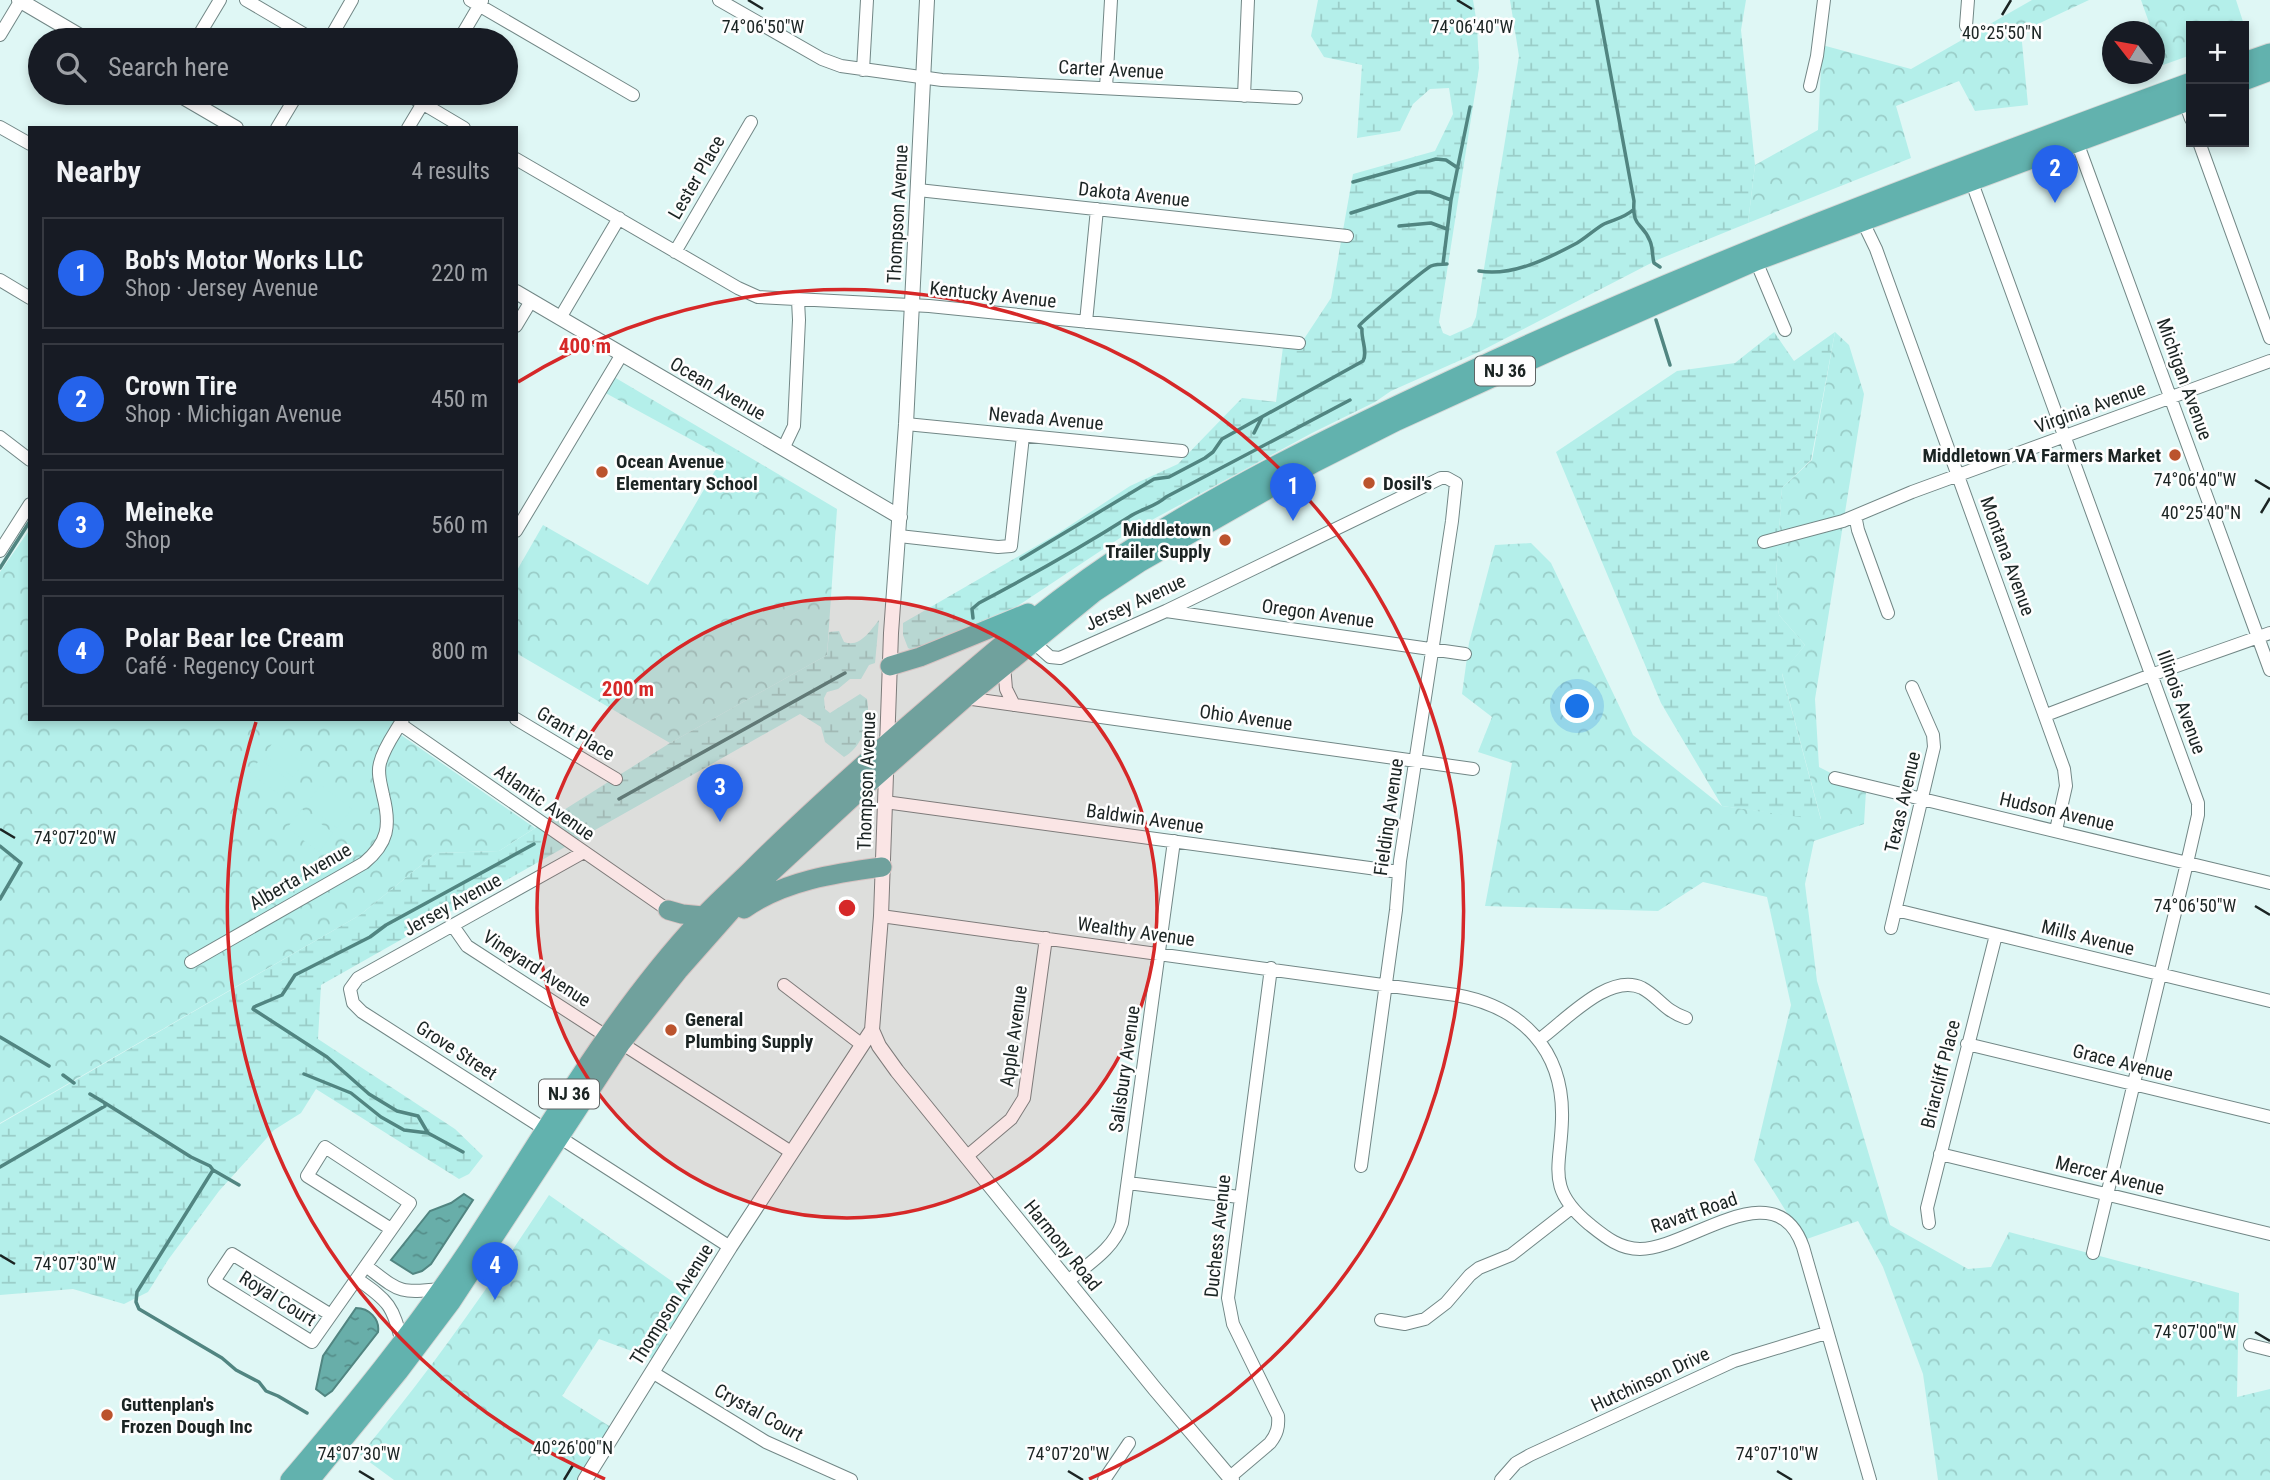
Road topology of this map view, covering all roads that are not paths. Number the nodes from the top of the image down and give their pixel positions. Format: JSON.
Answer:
{"nodes":[{"id":1,"x":20,"y":0,"type":"edge"},
{"id":2,"x":220,"y":0,"type":"edge"},
{"id":3,"x":246,"y":0,"type":"edge"},
{"id":4,"x":352,"y":0,"type":"edge"},
{"id":5,"x":719,"y":0,"type":"edge"},
{"id":6,"x":867,"y":0,"type":"edge"},
{"id":7,"x":927,"y":0,"type":"edge"},
{"id":8,"x":1111,"y":0,"type":"edge"},
{"id":9,"x":1248,"y":0,"type":"edge"},
{"id":10,"x":1824,"y":0,"type":"edge"},
{"id":11,"x":1968,"y":0,"type":"edge"},
{"id":12,"x":478,"y":2,"type":"edge"},
{"id":13,"x":742,"y":6,"type":"edge"},
{"id":14,"x":1966,"y":26,"type":"dead end"},
{"id":15,"x":67,"y":28,"type":"edge"},
{"id":16,"x":203,"y":28,"type":"edge"},
{"id":17,"x":294,"y":28,"type":"edge"},
{"id":18,"x":336,"y":28,"type":"edge"},
{"id":19,"x":465,"y":28,"type":"edge"},
{"id":20,"x":0,"y":35,"type":"edge"},
{"id":21,"x":2270,"y":53,"type":"edge"},
{"id":22,"x":2249,"y":60,"type":"edge"},
{"id":23,"x":863,"y":70,"type":"junction"},
{"id":24,"x":2270,"y":71,"type":"edge"},
{"id":25,"x":924,"y":77,"type":"junction"},
{"id":26,"x":2249,"y":79,"type":"edge"},
{"id":27,"x":2186,"y":84,"type":"edge"},
{"id":28,"x":1810,"y":86,"type":"dead end"},
{"id":29,"x":1106,"y":88,"type":"junction"},
{"id":30,"x":633,"y":95,"type":"dead end"},
{"id":31,"x":1244,"y":96,"type":"junction"},
{"id":32,"x":1296,"y":98,"type":"dead end"},
{"id":33,"x":197,"y":105,"type":"edge"},
{"id":34,"x":291,"y":105,"type":"edge"},
{"id":35,"x":422,"y":105,"type":"edge"},
{"id":36,"x":435,"y":105,"type":"edge"},
{"id":37,"x":2186,"y":108,"type":"edge"},
{"id":38,"x":751,"y":122,"type":"dead end"},
{"id":39,"x":233,"y":126,"type":"edge"},
{"id":40,"x":278,"y":126,"type":"edge"},
{"id":41,"x":409,"y":126,"type":"edge"},
{"id":42,"x":461,"y":126,"type":"edge"},
{"id":43,"x":0,"y":127,"type":"edge"},
{"id":44,"x":2077,"y":142,"type":"junction"},
{"id":45,"x":28,"y":143,"type":"edge"},
{"id":46,"x":2201,"y":147,"type":"edge"},
{"id":47,"x":518,"y":163,"type":"edge"},
{"id":48,"x":1970,"y":180,"type":"junction"},
{"id":49,"x":918,"y":190,"type":"junction"},
{"id":50,"x":1097,"y":209,"type":"junction"},
{"id":51,"x":619,"y":218,"type":"junction"},
{"id":52,"x":1862,"y":220,"type":"junction"},
{"id":53,"x":1347,"y":236,"type":"dead end"},
{"id":54,"x":675,"y":253,"type":"junction"},
{"id":55,"x":1756,"y":261,"type":"junction"},
{"id":56,"x":0,"y":280,"type":"edge"},
{"id":57,"x":518,"y":293,"type":"edge"},
{"id":58,"x":28,"y":297,"type":"edge"},
{"id":59,"x":798,"y":300,"type":"junction"},
{"id":60,"x":531,"y":301,"type":"junction"},
{"id":61,"x":911,"y":306,"type":"junction"},
{"id":62,"x":560,"y":318,"type":"junction"},
{"id":63,"x":1086,"y":322,"type":"junction"},
{"id":64,"x":518,"y":323,"type":"edge"},
{"id":65,"x":1785,"y":330,"type":"dead end"},
{"id":66,"x":2270,"y":338,"type":"edge"},
{"id":67,"x":1299,"y":343,"type":"dead end"},
{"id":68,"x":622,"y":354,"type":"junction"},
{"id":69,"x":2270,"y":361,"type":"edge"},
{"id":70,"x":2171,"y":398,"type":"junction"},
{"id":71,"x":906,"y":424,"type":"junction"},
{"id":72,"x":1023,"y":436,"type":"junction"},
{"id":73,"x":2065,"y":436,"type":"junction"},
{"id":74,"x":0,"y":437,"type":"edge"},
{"id":75,"x":783,"y":449,"type":"junction"},
{"id":76,"x":1182,"y":450,"type":"dead end"},
{"id":77,"x":28,"y":458,"type":"edge"},
{"id":78,"x":1958,"y":475,"type":"junction"},
{"id":79,"x":1447,"y":478,"type":"joint"},
{"id":80,"x":28,"y":507,"type":"edge"},
{"id":81,"x":1857,"y":514,"type":"junction"},
{"id":82,"x":900,"y":517,"type":"junction"},
{"id":83,"x":518,"y":528,"type":"edge"},
{"id":84,"x":899,"y":536,"type":"junction"},
{"id":85,"x":1764,"y":542,"type":"dead end"},
{"id":86,"x":0,"y":551,"type":"edge"},
{"id":87,"x":1054,"y":601,"type":"junction"},
{"id":88,"x":1166,"y":611,"type":"junction"},
{"id":89,"x":1888,"y":613,"type":"dead end"},
{"id":90,"x":2264,"y":635,"type":"edge"},
{"id":91,"x":1032,"y":642,"type":"junction"},
{"id":92,"x":1432,"y":648,"type":"junction"},
{"id":93,"x":1465,"y":654,"type":"dead end"},
{"id":94,"x":1004,"y":665,"type":"junction"},
{"id":95,"x":890,"y":666,"type":"junction"},
{"id":96,"x":2270,"y":670,"type":"edge"},
{"id":97,"x":2151,"y":675,"type":"junction"},
{"id":98,"x":1912,"y":687,"type":"dead end"},
{"id":99,"x":965,"y":698,"type":"junction"},
{"id":100,"x":1014,"y":705,"type":"junction"},
{"id":101,"x":2046,"y":715,"type":"junction"},
{"id":102,"x":518,"y":720,"type":"edge"},
{"id":103,"x":401,"y":721,"type":"edge"},
{"id":104,"x":887,"y":743,"type":"junction"},
{"id":105,"x":1415,"y":760,"type":"junction"},
{"id":106,"x":887,"y":767,"type":"junction"},
{"id":107,"x":1473,"y":769,"type":"dead end"},
{"id":108,"x":1835,"y":778,"type":"dead end"},
{"id":109,"x":616,"y":779,"type":"dead end"},
{"id":110,"x":1923,"y":799,"type":"junction"},
{"id":111,"x":885,"y":802,"type":"junction"},
{"id":112,"x":2056,"y":830,"type":"junction"},
{"id":113,"x":1174,"y":841,"type":"junction"},
{"id":114,"x":584,"y":852,"type":"junction"},
{"id":115,"x":2188,"y":863,"type":"junction"},
{"id":116,"x":883,"y":867,"type":"junction"},
{"id":117,"x":1399,"y":872,"type":"junction"},
{"id":118,"x":2270,"y":883,"type":"edge"},
{"id":119,"x":668,"y":910,"type":"junction"},
{"id":120,"x":1896,"y":910,"type":"junction"},
{"id":121,"x":881,"y":916,"type":"junction"},
{"id":122,"x":708,"y":924,"type":"junction"},
{"id":123,"x":453,"y":926,"type":"junction"},
{"id":124,"x":1891,"y":928,"type":"dead end"},
{"id":125,"x":1996,"y":935,"type":"junction"},
{"id":126,"x":1046,"y":938,"type":"junction"},
{"id":127,"x":680,"y":942,"type":"junction"},
{"id":128,"x":1159,"y":953,"type":"junction"},
{"id":129,"x":191,"y":962,"type":"dead end"},
{"id":130,"x":1271,"y":968,"type":"junction"},
{"id":131,"x":2160,"y":974,"type":"junction"},
{"id":132,"x":783,"y":985,"type":"dead end"},
{"id":133,"x":1386,"y":985,"type":"junction"},
{"id":134,"x":351,"y":998,"type":"joint"},
{"id":135,"x":2270,"y":1000,"type":"edge"},
{"id":136,"x":1686,"y":1018,"type":"dead end"},
{"id":137,"x":872,"y":1030,"type":"junction"},
{"id":138,"x":1540,"y":1039,"type":"junction"},
{"id":139,"x":614,"y":1040,"type":"junction"},
{"id":140,"x":861,"y":1044,"type":"junction"},
{"id":141,"x":1967,"y":1044,"type":"junction"},
{"id":142,"x":2134,"y":1084,"type":"junction"},
{"id":143,"x":2270,"y":1117,"type":"edge"},
{"id":144,"x":553,"y":1133,"type":"junction"},
{"id":145,"x":791,"y":1152,"type":"junction"},
{"id":146,"x":1940,"y":1154,"type":"junction"},
{"id":147,"x":966,"y":1157,"type":"junction"},
{"id":148,"x":1361,"y":1166,"type":"dead end"},
{"id":149,"x":1128,"y":1183,"type":"junction"},
{"id":150,"x":2107,"y":1194,"type":"junction"},
{"id":151,"x":1239,"y":1197,"type":"junction"},
{"id":152,"x":1570,"y":1209,"type":"junction"},
{"id":153,"x":1929,"y":1223,"type":"dead end"},
{"id":154,"x":391,"y":1229,"type":"junction"},
{"id":155,"x":2270,"y":1234,"type":"edge"},
{"id":156,"x":730,"y":1247,"type":"junction"},
{"id":157,"x":2092,"y":1253,"type":"dead end"},
{"id":158,"x":366,"y":1266,"type":"junction"},
{"id":159,"x":357,"y":1279,"type":"junction"},
{"id":160,"x":1068,"y":1281,"type":"junction"},
{"id":161,"x":440,"y":1289,"type":"junction"},
{"id":162,"x":331,"y":1315,"type":"junction"},
{"id":163,"x":1381,"y":1320,"type":"dead end"},
{"id":164,"x":1826,"y":1332,"type":"junction"},
{"id":165,"x":402,"y":1343,"type":"junction"},
{"id":166,"x":2250,"y":1345,"type":"dead end"},
{"id":167,"x":2270,"y":1350,"type":"edge"},
{"id":168,"x":652,"y":1372,"type":"junction"},
{"id":169,"x":1129,"y":1443,"type":"dead end"},
{"id":170,"x":1231,"y":1479,"type":"edge"},
{"id":171,"x":290,"y":1480,"type":"edge"},
{"id":172,"x":310,"y":1480,"type":"edge"},
{"id":173,"x":585,"y":1480,"type":"edge"},
{"id":174,"x":851,"y":1480,"type":"edge"},
{"id":175,"x":1104,"y":1480,"type":"edge"},
{"id":176,"x":1501,"y":1480,"type":"edge"},
{"id":177,"x":1870,"y":1480,"type":"edge"}],
"edges":[{"from":1,"to":15,"type":"street"},
{"from":1,"to":20,"type":"street"},
{"from":2,"to":16,"type":"street"},
{"from":3,"to":17,"type":"street"},
{"from":4,"to":18,"type":"street"},
{"from":5,"to":13,"type":"street"},
{"from":6,"to":23,"type":"street"},
{"from":7,"to":25,"type":"street","name":"Thompson Avenue"},
{"from":8,"to":29,"type":"street"},
{"from":9,"to":31,"type":"street"},
{"from":10,"to":28,"type":"street"},
{"from":11,"to":14,"type":"street"},
{"from":12,"to":19,"type":"street"},
{"from":12,"to":30,"type":"street"},
{"from":13,"to":23,"type":"street"},
{"from":21,"to":22,"type":"highway"},
{"from":23,"to":25,"type":"street"},
{"from":24,"to":26,"type":"highway"},
{"from":25,"to":29,"type":"street","name":"Carter Avenue"},
{"from":25,"to":49,"type":"street","name":"Thompson Avenue"},
{"from":27,"to":87,"type":"highway","number":"NJ 36"},
{"from":29,"to":31,"type":"street","name":"Carter Avenue"},
{"from":31,"to":32,"type":"street","name":"Carter Avenue"},
{"from":33,"to":39,"type":"street"},
{"from":34,"to":40,"type":"street"},
{"from":35,"to":41,"type":"street"},
{"from":36,"to":42,"type":"street"},
{"from":37,"to":44,"type":"highway","number":"NJ 36"},
{"from":38,"to":54,"type":"street","name":"Lester Place"},
{"from":43,"to":45,"type":"street"},
{"from":44,"to":48,"type":"highway","number":"NJ 36"},
{"from":44,"to":70,"type":"street","name":"Michigan Avenue"},
{"from":46,"to":66,"type":"street"},
{"from":47,"to":51,"type":"street","name":"Kentucky Avenue"},
{"from":48,"to":52,"type":"highway","number":"NJ 36"},
{"from":48,"to":73,"type":"street","name":"Illinois Avenue"},
{"from":49,"to":50,"type":"street","name":"Dakota Avenue"},
{"from":49,"to":61,"type":"street","name":"Thompson Avenue"},
{"from":50,"to":53,"type":"street","name":"Dakota Avenue"},
{"from":50,"to":63,"type":"street"},
{"from":51,"to":54,"type":"street","name":"Kentucky Avenue"},
{"from":51,"to":62,"type":"street"},
{"from":52,"to":55,"type":"highway","number":"NJ 36"},
{"from":52,"to":78,"type":"street","name":"Montana Avenue"},
{"from":54,"to":59,"type":"street","name":"Kentucky Avenue"},
{"from":55,"to":65,"type":"street"},
{"from":55,"to":91,"type":"highway","number":"NJ 36"},
{"from":56,"to":58,"type":"street"},
{"from":57,"to":60,"type":"street","name":"Ocean Avenue"},
{"from":59,"to":61,"type":"street","name":"Kentucky Avenue"},
{"from":59,"to":75,"type":"street"},
{"from":60,"to":62,"type":"street","name":"Ocean Avenue"},
{"from":60,"to":64,"type":"street"},
{"from":61,"to":63,"type":"street","name":"Kentucky Avenue"},
{"from":61,"to":71,"type":"street","name":"Thompson Avenue"},
{"from":62,"to":68,"type":"street","name":"Ocean Avenue"},
{"from":63,"to":67,"type":"street","name":"Kentucky Avenue"},
{"from":68,"to":75,"type":"street","name":"Ocean Avenue"},
{"from":68,"to":83,"type":"street"},
{"from":69,"to":70,"type":"street","name":"Virginia Avenue"},
{"from":70,"to":73,"type":"street","name":"Virginia Avenue"},
{"from":70,"to":90,"type":"street","name":"Michigan Avenue"},
{"from":71,"to":72,"type":"street","name":"Nevada Avenue"},
{"from":71,"to":82,"type":"street","name":"Thompson Avenue"},
{"from":72,"to":76,"type":"street","name":"Nevada Avenue"},
{"from":72,"to":84,"type":"street"},
{"from":73,"to":78,"type":"street","name":"Virginia Avenue"},
{"from":73,"to":97,"type":"street","name":"Illinois Avenue"},
{"from":74,"to":77,"type":"street"},
{"from":75,"to":82,"type":"street","name":"Ocean Avenue"},
{"from":78,"to":81,"type":"street","name":"Virginia Avenue"},
{"from":78,"to":101,"type":"street","name":"Montana Avenue"},
{"from":79,"to":88,"type":"street","name":"Jersey Avenue"},
{"from":79,"to":92,"type":"street","name":"Fielding Avenue"},
{"from":80,"to":86,"type":"street"},
{"from":81,"to":85,"type":"street","name":"Virginia Avenue"},
{"from":81,"to":89,"type":"street"},
{"from":82,"to":84,"type":"street","name":"Thompson Avenue"},
{"from":84,"to":95,"type":"street","name":"Thompson Avenue"},
{"from":87,"to":95,"type":"highway"},
{"from":87,"to":104,"type":"highway","number":"NJ 36"},
{"from":88,"to":91,"type":"street","name":"Jersey Avenue"},
{"from":88,"to":92,"type":"street","name":"Oregon Avenue"},
{"from":90,"to":96,"type":"street","name":"Michigan Avenue"},
{"from":90,"to":97,"type":"street"},
{"from":91,"to":94,"type":"highway","number":"NJ 36"},
{"from":92,"to":93,"type":"street","name":"Oregon Avenue"},
{"from":92,"to":105,"type":"street","name":"Fielding Avenue"},
{"from":94,"to":99,"type":"highway","number":"NJ 36"},
{"from":94,"to":100,"type":"street"},
{"from":95,"to":104,"type":"street","name":"Thompson Avenue"},
{"from":97,"to":101,"type":"street"},
{"from":97,"to":115,"type":"street","name":"Illinois Avenue"},
{"from":98,"to":110,"type":"street","name":"Texas Avenue"},
{"from":99,"to":100,"type":"street","name":"Ohio Avenue"},
{"from":99,"to":106,"type":"highway","number":"NJ 36"},
{"from":100,"to":105,"type":"street","name":"Ohio Avenue"},
{"from":101,"to":112,"type":"street","name":"Montana Avenue"},
{"from":102,"to":109,"type":"street","name":"Grant Place"},
{"from":103,"to":114,"type":"street","name":"Atlantic Avenue"},
{"from":103,"to":129,"type":"street","name":"Alberta Avenue"},
{"from":104,"to":106,"type":"street","name":"Thompson Avenue"},
{"from":104,"to":122,"type":"highway","number":"NJ 36"},
{"from":105,"to":107,"type":"street","name":"Ohio Avenue"},
{"from":105,"to":117,"type":"street","name":"Fielding Avenue"},
{"from":106,"to":111,"type":"street","name":"Thompson Avenue"},
{"from":106,"to":122,"type":"highway","number":"NJ 36"},
{"from":108,"to":110,"type":"street","name":"Hudson Avenue"},
{"from":110,"to":112,"type":"street","name":"Hudson Avenue"},
{"from":110,"to":120,"type":"street","name":"Texas Avenue"},
{"from":111,"to":113,"type":"street","name":"Baldwin Avenue"},
{"from":111,"to":116,"type":"street","name":"Thompson Avenue"},
{"from":112,"to":115,"type":"street","name":"Hudson Avenue"},
{"from":113,"to":117,"type":"street","name":"Baldwin Avenue"},
{"from":113,"to":128,"type":"street","name":"Salisbury Avenue"},
{"from":114,"to":119,"type":"street","name":"Atlantic Avenue"},
{"from":114,"to":123,"type":"street","name":"Jersey Avenue"},
{"from":115,"to":118,"type":"street","name":"Hudson Avenue"},
{"from":115,"to":131,"type":"street","name":"Illinois Avenue"},
{"from":116,"to":121,"type":"street","name":"Thompson Avenue"},
{"from":116,"to":122,"type":"highway"},
{"from":117,"to":133,"type":"street","name":"Fielding Avenue"},
{"from":119,"to":122,"type":"highway"},
{"from":119,"to":127,"type":"highway"},
{"from":120,"to":124,"type":"street","name":"Texas Avenue"},
{"from":120,"to":125,"type":"street","name":"Mills Avenue"},
{"from":121,"to":126,"type":"street","name":"Wealthy Avenue"},
{"from":121,"to":137,"type":"street","name":"Thompson Avenue"},
{"from":122,"to":127,"type":"highway","number":"NJ 36"},
{"from":122,"to":139,"type":"highway","number":"NJ 36"},
{"from":123,"to":134,"type":"street","name":"Jersey Avenue"},
{"from":123,"to":139,"type":"street","name":"Vineyard Avenue"},
{"from":125,"to":131,"type":"street","name":"Mills Avenue"},
{"from":125,"to":141,"type":"street","name":"Briarcliff Place"},
{"from":126,"to":128,"type":"street","name":"Wealthy Avenue"},
{"from":126,"to":147,"type":"street","name":"Apple Avenue"},
{"from":127,"to":139,"type":"highway","number":"NJ 36"},
{"from":128,"to":130,"type":"street","name":"Wealthy Avenue"},
{"from":128,"to":149,"type":"street","name":"Salisbury Avenue"},
{"from":130,"to":133,"type":"street","name":"Wealthy Avenue"},
{"from":130,"to":151,"type":"street","name":"Duchess Avenue"},
{"from":131,"to":135,"type":"street","name":"Mills Avenue"},
{"from":131,"to":142,"type":"street","name":"Illinois Avenue"},
{"from":132,"to":140,"type":"street"},
{"from":133,"to":138,"type":"street"},
{"from":133,"to":148,"type":"street","name":"Fielding Avenue"},
{"from":134,"to":144,"type":"street","name":"Grove Street"},
{"from":136,"to":138,"type":"street"},
{"from":137,"to":140,"type":"street","name":"Thompson Avenue"},
{"from":137,"to":147,"type":"street","name":"Harmony Road"},
{"from":138,"to":152,"type":"street"},
{"from":139,"to":144,"type":"highway","number":"NJ 36"},
{"from":139,"to":145,"type":"street","name":"Vineyard Avenue"},
{"from":140,"to":145,"type":"street","name":"Thompson Avenue"},
{"from":141,"to":142,"type":"street","name":"Grace Avenue"},
{"from":141,"to":146,"type":"street","name":"Briarcliff Place"},
{"from":142,"to":143,"type":"street","name":"Grace Avenue"},
{"from":142,"to":150,"type":"street","name":"Illinois Avenue"},
{"from":144,"to":156,"type":"street","name":"Grove Street"},
{"from":144,"to":161,"type":"highway","number":"NJ 36"},
{"from":144,"to":172,"type":"highway","number":"NJ 36"},
{"from":145,"to":156,"type":"street","name":"Thompson Avenue"},
{"from":146,"to":150,"type":"street","name":"Mercer Avenue"},
{"from":146,"to":153,"type":"street","name":"Briarcliff Place"},
{"from":147,"to":160,"type":"street","name":"Harmony Road"},
{"from":149,"to":151,"type":"street"},
{"from":149,"to":160,"type":"street","name":"Salisbury Avenue"},
{"from":150,"to":155,"type":"street","name":"Mercer Avenue"},
{"from":150,"to":157,"type":"street","name":"Illinois Avenue"},
{"from":151,"to":170,"type":"street","name":"Duchess Avenue"},
{"from":152,"to":163,"type":"street"},
{"from":152,"to":164,"type":"street","name":"Ravatt Road"},
{"from":154,"to":154,"type":"street","name":"Royal Court"},
{"from":154,"to":158,"type":"street","name":"Royal Court"},
{"from":156,"to":168,"type":"street","name":"Thompson Avenue"},
{"from":158,"to":159,"type":"street","name":"Royal Court"},
{"from":158,"to":161,"type":"street"},
{"from":159,"to":162,"type":"street","name":"Royal Court"},
{"from":159,"to":165,"type":"street"},
{"from":160,"to":170,"type":"street","name":"Harmony Road"},
{"from":161,"to":165,"type":"highway","number":"NJ 36"},
{"from":162,"to":162,"type":"street","name":"Royal Court"},
{"from":164,"to":176,"type":"street","name":"Hutchinson Drive"},
{"from":164,"to":177,"type":"street","name":"Ravatt Road"},
{"from":165,"to":171,"type":"highway","number":"NJ 36"},
{"from":166,"to":167,"type":"street"},
{"from":168,"to":173,"type":"street","name":"Thompson Avenue"},
{"from":168,"to":174,"type":"street","name":"Crystal Court"},
{"from":169,"to":175,"type":"street"}]}
